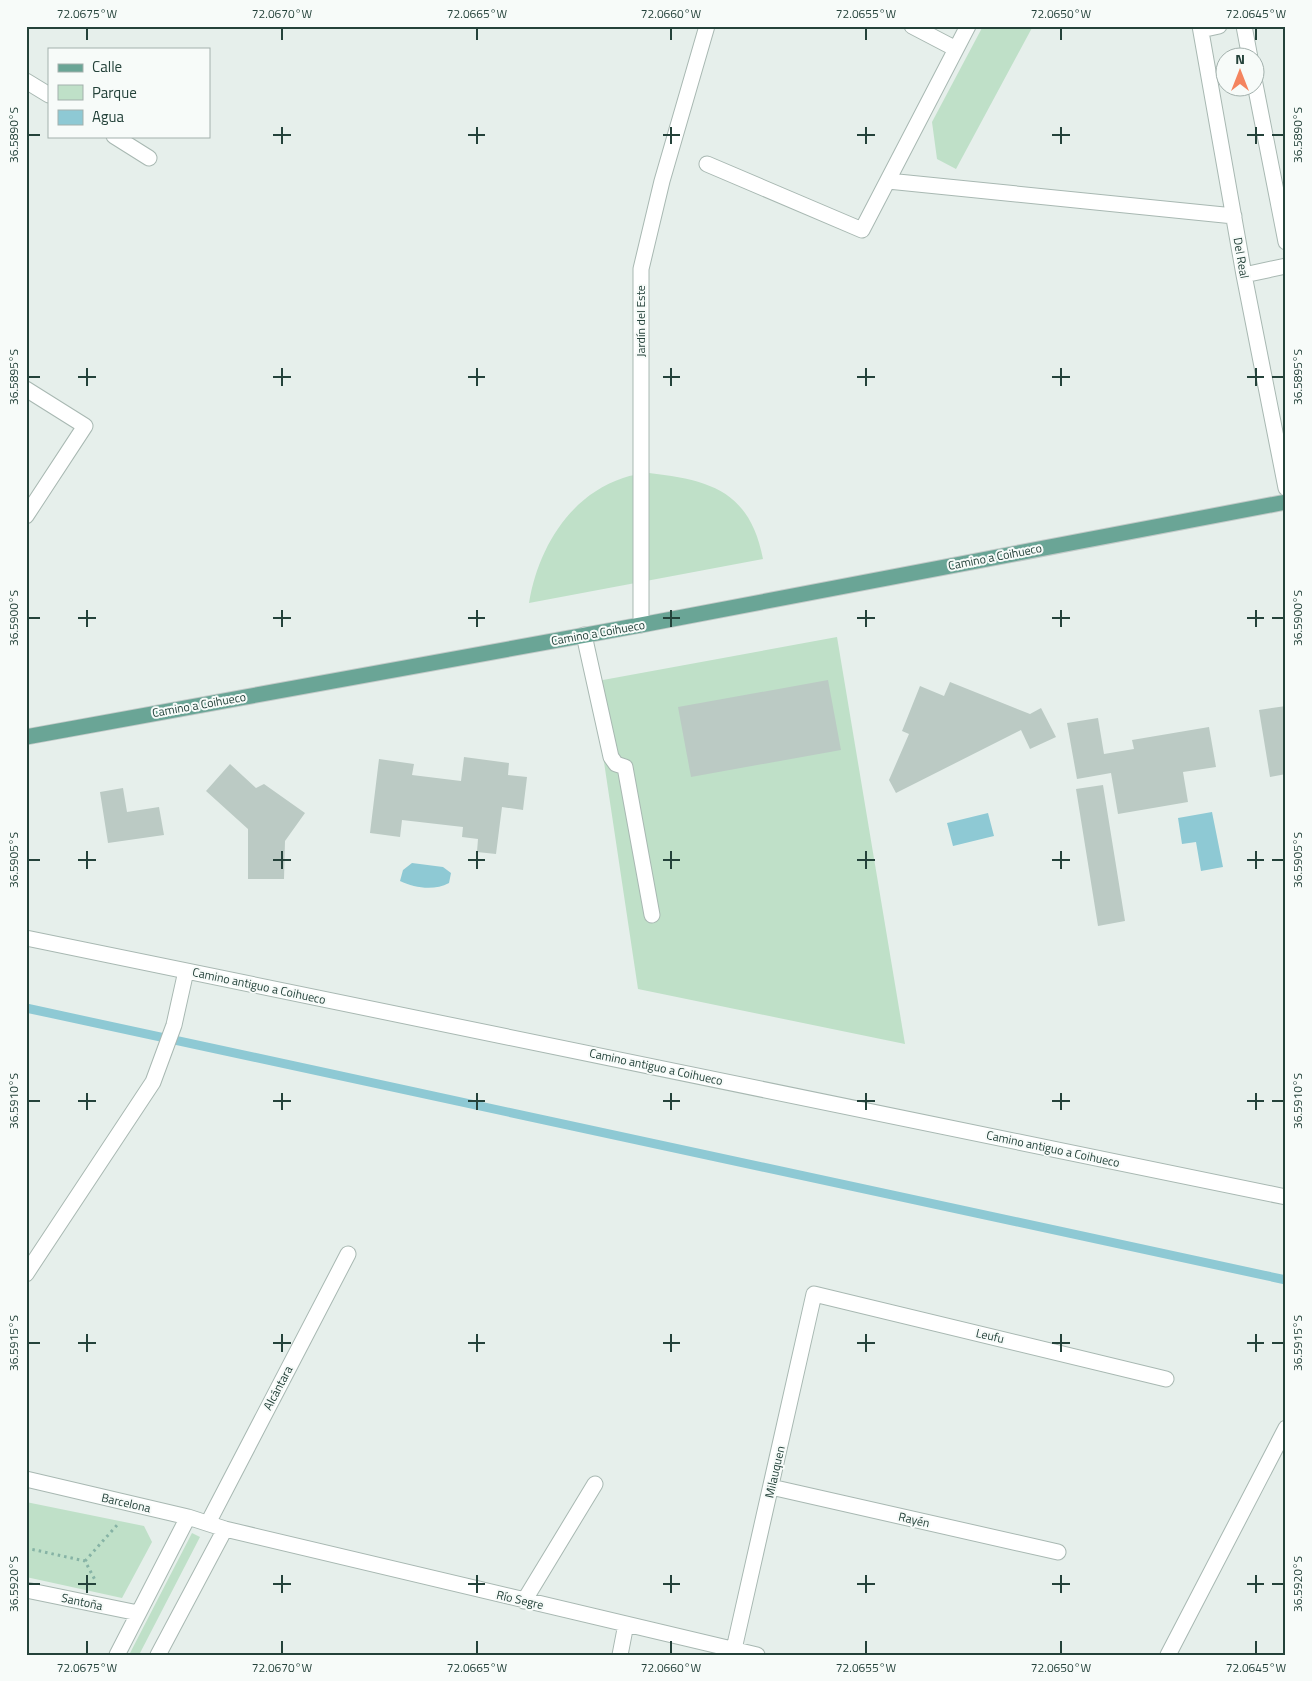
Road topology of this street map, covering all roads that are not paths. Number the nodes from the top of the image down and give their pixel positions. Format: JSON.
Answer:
{"nodes":[{"id":1,"x":707,"y":26,"type":"edge"},
{"id":2,"x":912,"y":26,"type":"edge"},
{"id":3,"x":968,"y":26,"type":"edge"},
{"id":4,"x":1219,"y":26,"type":"edge"},
{"id":5,"x":1244,"y":26,"type":"edge"},
{"id":6,"x":1200,"y":28,"type":"edge"},
{"id":7,"x":1248,"y":48,"type":"edge"},
{"id":8,"x":956,"y":49,"type":"junction"},
{"id":9,"x":26,"y":81,"type":"edge"},
{"id":10,"x":48,"y":94,"type":"edge"},
{"id":11,"x":1258,"y":98,"type":"edge"},
{"id":12,"x":117,"y":138,"type":"edge"},
{"id":13,"x":149,"y":158,"type":"dead end"},
{"id":14,"x":707,"y":164,"type":"dead end"},
{"id":15,"x":888,"y":181,"type":"junction"},
{"id":16,"x":1234,"y":216,"type":"junction"},
{"id":17,"x":1286,"y":242,"type":"edge"},
{"id":18,"x":1286,"y":266,"type":"edge"},
{"id":19,"x":1244,"y":274,"type":"junction"},
{"id":20,"x":26,"y":389,"type":"edge"},
{"id":21,"x":1286,"y":488,"type":"edge"},
{"id":22,"x":1286,"y":502,"type":"edge"},
{"id":23,"x":26,"y":516,"type":"edge"},
{"id":24,"x":641,"y":625,"type":"junction"},
{"id":25,"x":584,"y":635,"type":"junction"},
{"id":26,"x":26,"y":737,"type":"edge"},
{"id":27,"x":652,"y":915,"type":"dead end"},
{"id":28,"x":26,"y":938,"type":"edge"},
{"id":29,"x":186,"y":971,"type":"junction"},
{"id":30,"x":1286,"y":1197,"type":"edge"},
{"id":31,"x":348,"y":1254,"type":"dead end"},
{"id":32,"x":26,"y":1274,"type":"edge"},
{"id":33,"x":814,"y":1294,"type":"joint"},
{"id":34,"x":1166,"y":1378,"type":"dead end"},
{"id":35,"x":1286,"y":1428,"type":"edge"},
{"id":36,"x":26,"y":1479,"type":"edge"},
{"id":37,"x":595,"y":1484,"type":"dead end"},
{"id":38,"x":771,"y":1487,"type":"junction"},
{"id":39,"x":188,"y":1517,"type":"junction"},
{"id":40,"x":208,"y":1523,"type":"junction"},
{"id":41,"x":226,"y":1529,"type":"junction"},
{"id":42,"x":1058,"y":1552,"type":"dead end"},
{"id":43,"x":26,"y":1590,"type":"edge"},
{"id":44,"x":524,"y":1601,"type":"junction"},
{"id":45,"x":138,"y":1613,"type":"junction"},
{"id":46,"x":626,"y":1624,"type":"junction"},
{"id":47,"x":734,"y":1649,"type":"junction"},
{"id":48,"x":116,"y":1655,"type":"edge"},
{"id":49,"x":158,"y":1655,"type":"edge"},
{"id":50,"x":620,"y":1655,"type":"edge"},
{"id":51,"x":758,"y":1655,"type":"edge"},
{"id":52,"x":1168,"y":1655,"type":"edge"}],
"edges":[{"from":1,"to":24,"type":"street","name":"Jardín del Este"},
{"from":2,"to":8,"type":"street"},
{"from":3,"to":8,"type":"street"},
{"from":4,"to":6,"type":"street"},
{"from":5,"to":7,"type":"street"},
{"from":6,"to":16,"type":"street","name":"Del Real"},
{"from":8,"to":15,"type":"street"},
{"from":9,"to":10,"type":"street"},
{"from":11,"to":17,"type":"street"},
{"from":12,"to":13,"type":"street"},
{"from":14,"to":15,"type":"street"},
{"from":15,"to":16,"type":"street"},
{"from":16,"to":19,"type":"street","name":"Del Real"},
{"from":18,"to":19,"type":"street"},
{"from":19,"to":21,"type":"street","name":"Del Real"},
{"from":20,"to":23,"type":"street"},
{"from":22,"to":24,"type":"main road","name":"Camino a Coihueco"},
{"from":24,"to":25,"type":"main road","name":"Camino a Coihueco"},
{"from":25,"to":26,"type":"main road","name":"Camino a Coihueco"},
{"from":25,"to":27,"type":"street"},
{"from":28,"to":29,"type":"street","name":"Camino antiguo a Coihueco"},
{"from":29,"to":30,"type":"street","name":"Camino antiguo a Coihueco"},
{"from":29,"to":32,"type":"street"},
{"from":31,"to":40,"type":"street","name":"Alcántara"},
{"from":33,"to":34,"type":"street","name":"Leufu"},
{"from":33,"to":38,"type":"street","name":"Milauquen"},
{"from":35,"to":52,"type":"street"},
{"from":36,"to":39,"type":"street","name":"Barcelona"},
{"from":37,"to":44,"type":"street"},
{"from":38,"to":42,"type":"street","name":"Rayén"},
{"from":38,"to":47,"type":"street","name":"Milauquen"},
{"from":39,"to":40,"type":"street","name":"Barcelona"},
{"from":39,"to":45,"type":"street"},
{"from":40,"to":41,"type":"street","name":"Barcelona"},
{"from":41,"to":44,"type":"street","name":"Río Segre"},
{"from":41,"to":49,"type":"street"},
{"from":43,"to":45,"type":"street","name":"Santoña"},
{"from":44,"to":46,"type":"street","name":"Río Segre"},
{"from":45,"to":48,"type":"street"},
{"from":46,"to":47,"type":"street","name":"Río Segre"},
{"from":46,"to":50,"type":"street"},
{"from":47,"to":51,"type":"street","name":"Río Segre"}]}
